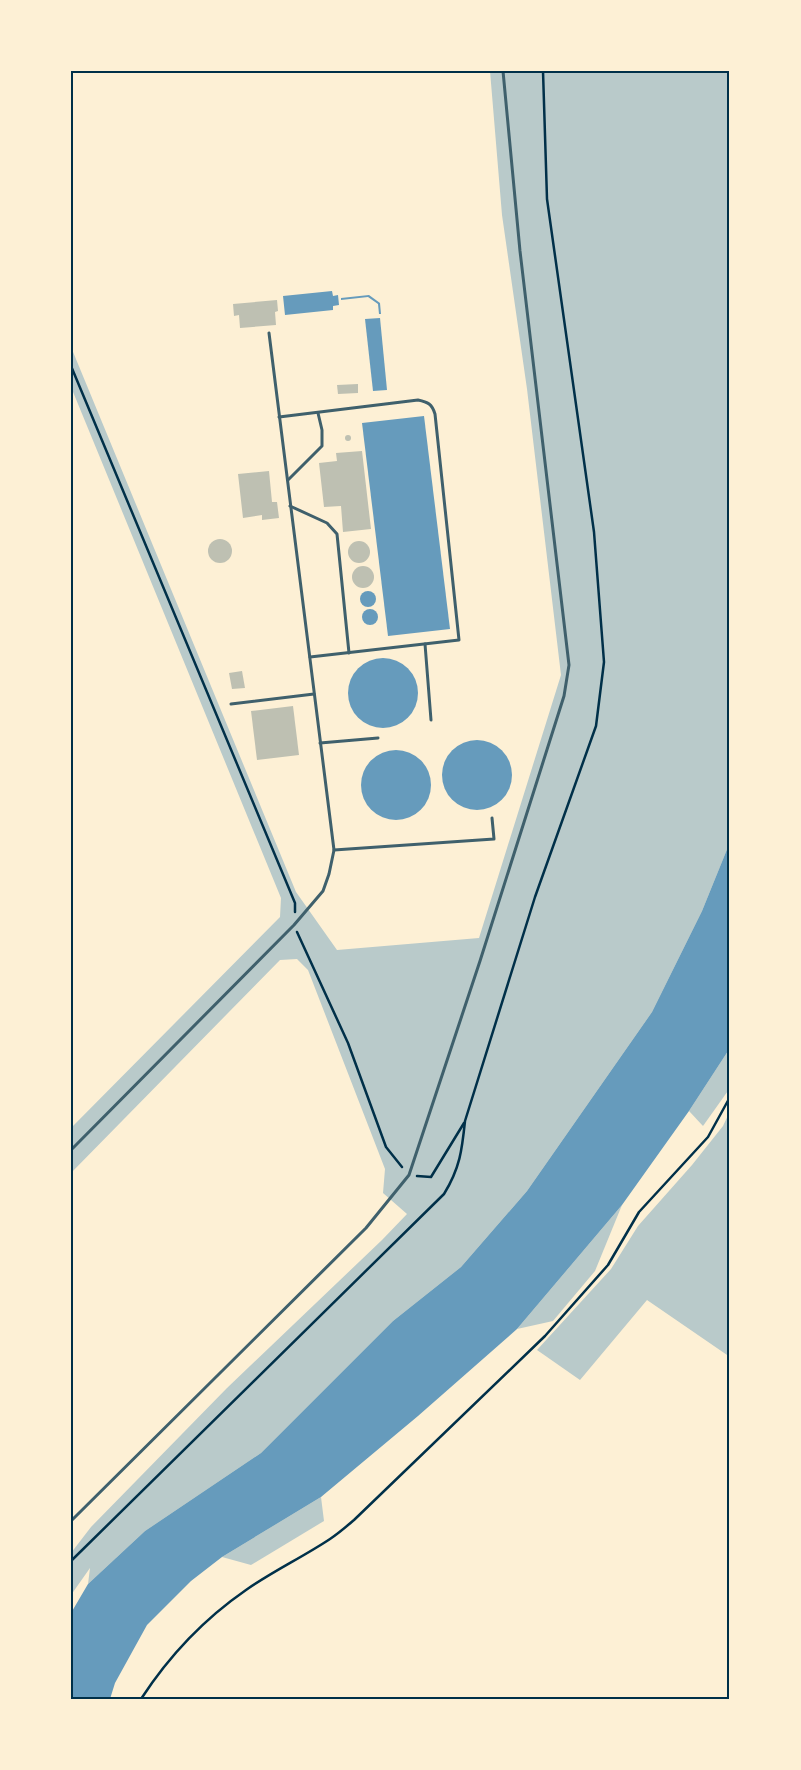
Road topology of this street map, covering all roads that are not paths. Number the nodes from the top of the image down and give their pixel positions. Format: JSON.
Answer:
{"nodes":[{"id":1,"x":503,"y":71,"type":"edge"},
{"id":2,"x":269,"y":333,"type":"dead end"},
{"id":3,"x":318,"y":412,"type":"junction"},
{"id":4,"x":279,"y":417,"type":"junction"},
{"id":5,"x":287,"y":480,"type":"junction"},
{"id":6,"x":290,"y":506,"type":"junction"},
{"id":7,"x":425,"y":644,"type":"junction"},
{"id":8,"x":349,"y":653,"type":"junction"},
{"id":9,"x":309,"y":657,"type":"junction"},
{"id":10,"x":314,"y":694,"type":"junction"},
{"id":11,"x":231,"y":704,"type":"dead end"},
{"id":12,"x":431,"y":720,"type":"dead end"},
{"id":13,"x":378,"y":738,"type":"dead end"},
{"id":14,"x":320,"y":743,"type":"junction"},
{"id":15,"x":492,"y":818,"type":"dead end"},
{"id":16,"x":334,"y":850,"type":"junction"},
{"id":17,"x":71,"y":1150,"type":"edge"},
{"id":18,"x":71,"y":1521,"type":"edge"}],
"edges":[{"from":1,"to":18,"type":"lane"},
{"from":2,"to":4,"type":"lane"},
{"from":3,"to":4,"type":"lane"},
{"from":3,"to":5,"type":"lane"},
{"from":3,"to":7,"type":"lane"},
{"from":4,"to":5,"type":"lane"},
{"from":5,"to":6,"type":"lane"},
{"from":6,"to":8,"type":"lane"},
{"from":6,"to":9,"type":"lane"},
{"from":7,"to":8,"type":"lane"},
{"from":7,"to":12,"type":"lane"},
{"from":8,"to":9,"type":"lane"},
{"from":9,"to":10,"type":"lane"},
{"from":10,"to":11,"type":"lane"},
{"from":10,"to":14,"type":"lane"},
{"from":13,"to":14,"type":"lane"},
{"from":14,"to":16,"type":"lane"},
{"from":15,"to":16,"type":"lane"},
{"from":16,"to":17,"type":"lane"}]}
